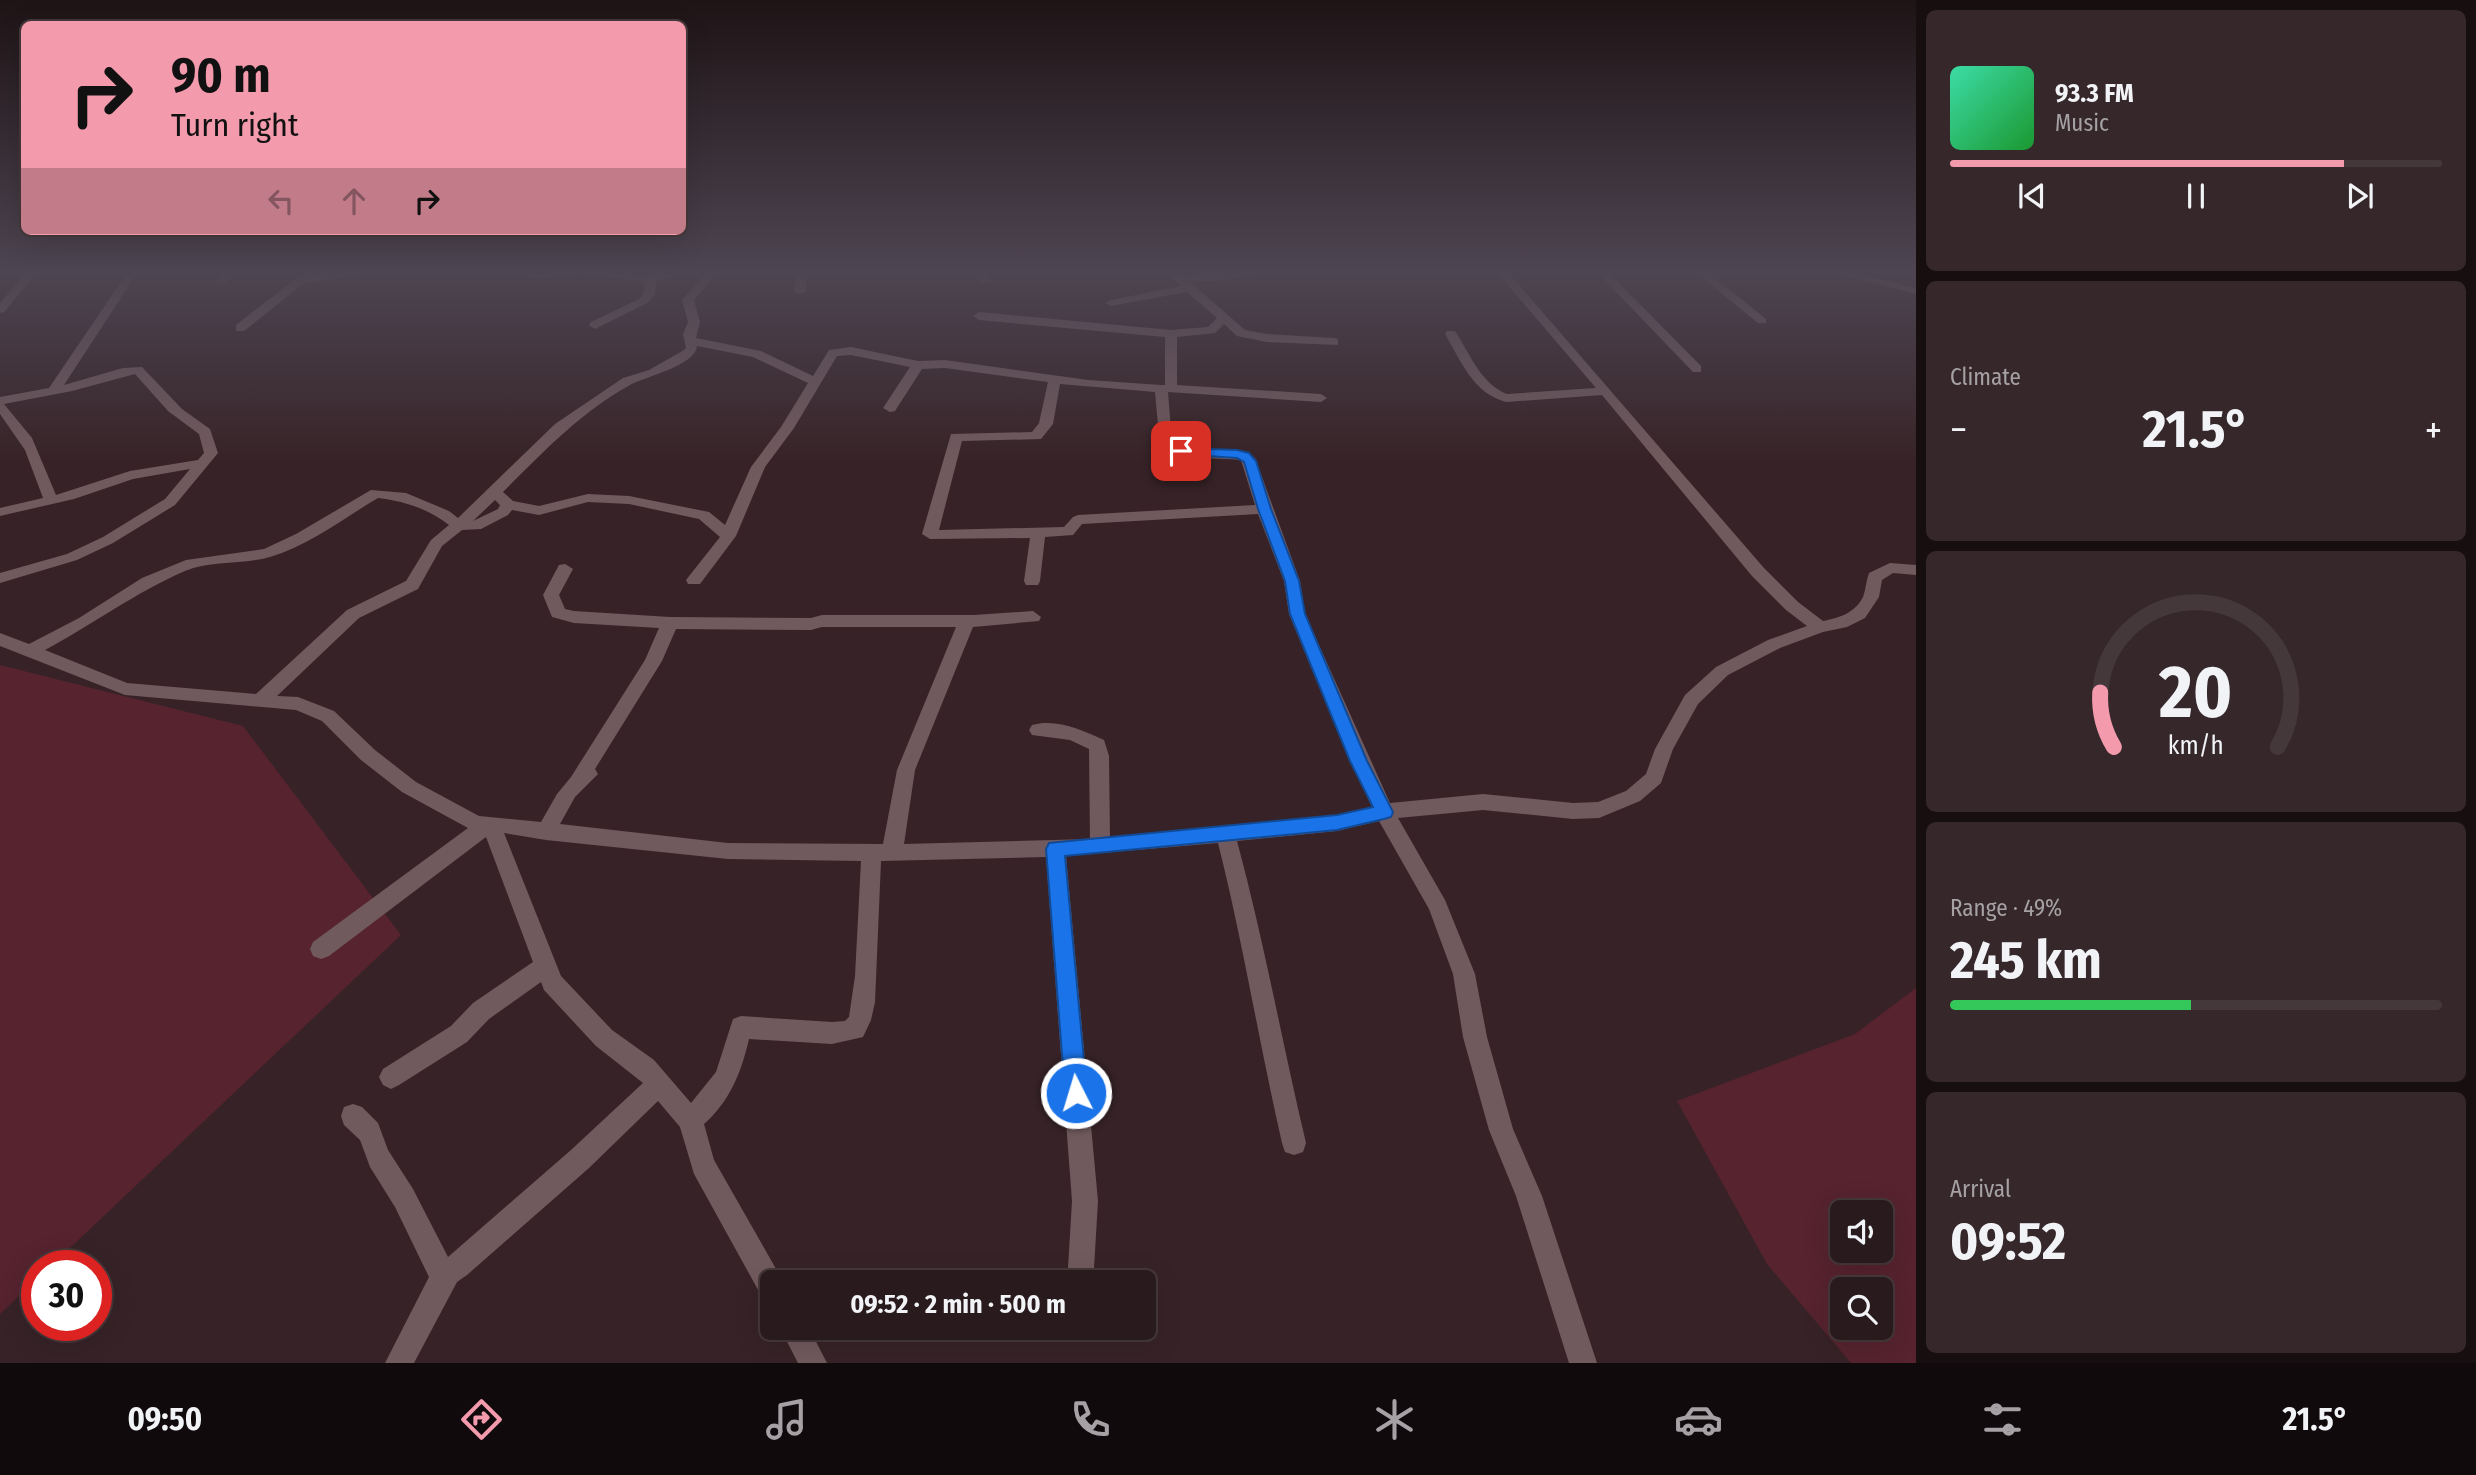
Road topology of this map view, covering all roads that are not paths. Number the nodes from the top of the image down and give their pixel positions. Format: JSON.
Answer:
{"nodes":[{"id":1,"x":90,"y":334,"type":"edge"},
{"id":2,"x":689,"y":334,"type":"edge"},
{"id":3,"x":1167,"y":334,"type":"edge"},
{"id":4,"x":1171,"y":334,"type":"junction"},
{"id":5,"x":1175,"y":334,"type":"edge"},
{"id":6,"x":1243,"y":334,"type":"edge"},
{"id":7,"x":1451,"y":334,"type":"dead end"},
{"id":8,"x":1555,"y":334,"type":"edge"},
{"id":9,"x":1662,"y":334,"type":"edge"},
{"id":10,"x":691,"y":341,"type":"junction"},
{"id":11,"x":1334,"y":342,"type":"dead end"},
{"id":12,"x":918,"y":365,"type":"junction"},
{"id":13,"x":1697,"y":369,"type":"dead end"},
{"id":14,"x":1055,"y":379,"type":"junction"},
{"id":15,"x":814,"y":381,"type":"junction"},
{"id":16,"x":1166,"y":389,"type":"junction"},
{"id":17,"x":54,"y":390,"type":"junction"},
{"id":18,"x":1605,"y":391,"type":"junction"},
{"id":19,"x":1321,"y":398,"type":"dead end"},
{"id":20,"x":0,"y":401,"type":"edge"},
{"id":21,"x":0,"y":407,"type":"edge"},
{"id":22,"x":890,"y":408,"type":"dead end"},
{"id":23,"x":203,"y":463,"type":"junction"},
{"id":24,"x":496,"y":491,"type":"junction"},
{"id":25,"x":51,"y":500,"type":"junction"},
{"id":26,"x":508,"y":505,"type":"junction"},
{"id":27,"x":1264,"y":509,"type":"junction"},
{"id":28,"x":0,"y":512,"type":"edge"},
{"id":29,"x":458,"y":525,"type":"junction"},
{"id":30,"x":1037,"y":532,"type":"junction"},
{"id":31,"x":728,"y":536,"type":"junction"},
{"id":32,"x":565,"y":569,"type":"dead end"},
{"id":33,"x":1916,"y":570,"type":"edge"},
{"id":34,"x":0,"y":578,"type":"edge"},
{"id":35,"x":694,"y":580,"type":"dead end"},
{"id":36,"x":1032,"y":581,"type":"dead end"},
{"id":37,"x":1033,"y":617,"type":"dead end"},
{"id":38,"x":967,"y":621,"type":"junction"},
{"id":39,"x":670,"y":623,"type":"junction"},
{"id":40,"x":1820,"y":627,"type":"junction"},
{"id":41,"x":0,"y":639,"type":"edge"},
{"id":42,"x":30,"y":651,"type":"junction"},
{"id":43,"x":262,"y":699,"type":"junction"},
{"id":44,"x":1038,"y":730,"type":"dead end"},
{"id":45,"x":1384,"y":812,"type":"junction"},
{"id":46,"x":490,"y":823,"type":"junction"},
{"id":47,"x":546,"y":832,"type":"junction"},
{"id":48,"x":1225,"y":833,"type":"junction"},
{"id":49,"x":1100,"y":847,"type":"junction"},
{"id":50,"x":1055,"y":849,"type":"junction"},
{"id":51,"x":882,"y":853,"type":"junction"},
{"id":52,"x":321,"y":949,"type":"dead end"},
{"id":53,"x":546,"y":966,"type":"junction"},
{"id":54,"x":391,"y":1077,"type":"dead end"},
{"id":55,"x":660,"y":1083,"type":"junction"},
{"id":56,"x":353,"y":1116,"type":"dead end"},
{"id":57,"x":690,"y":1119,"type":"junction"},
{"id":58,"x":1294,"y":1143,"type":"dead end"},
{"id":59,"x":1081,"y":1269,"type":"dead end"},
{"id":60,"x":762,"y":1270,"type":"edge"},
{"id":61,"x":447,"y":1272,"type":"junction"},
{"id":62,"x":801,"y":1340,"type":"edge"},
{"id":63,"x":399,"y":1363,"type":"edge"},
{"id":64,"x":813,"y":1363,"type":"edge"},
{"id":65,"x":1583,"y":1363,"type":"edge"}],
"edges":[{"from":1,"to":17,"type":"street"},
{"from":2,"to":10,"type":"street"},
{"from":3,"to":4,"type":"street"},
{"from":4,"to":5,"type":"street"},
{"from":4,"to":16,"type":"street"},
{"from":6,"to":11,"type":"street"},
{"from":7,"to":18,"type":"street"},
{"from":8,"to":18,"type":"street"},
{"from":9,"to":13,"type":"street"},
{"from":10,"to":15,"type":"street"},
{"from":10,"to":24,"type":"street"},
{"from":12,"to":14,"type":"street"},
{"from":12,"to":15,"type":"street"},
{"from":12,"to":22,"type":"street"},
{"from":14,"to":16,"type":"street"},
{"from":14,"to":30,"type":"street"},
{"from":15,"to":31,"type":"street"},
{"from":16,"to":19,"type":"street"},
{"from":16,"to":27,"type":"street"},
{"from":17,"to":20,"type":"street"},
{"from":17,"to":23,"type":"street"},
{"from":18,"to":40,"type":"street"},
{"from":21,"to":25,"type":"street"},
{"from":23,"to":25,"type":"street"},
{"from":23,"to":34,"type":"street"},
{"from":24,"to":26,"type":"street"},
{"from":24,"to":29,"type":"street"},
{"from":25,"to":28,"type":"street"},
{"from":26,"to":29,"type":"street"},
{"from":26,"to":31,"type":"street"},
{"from":27,"to":30,"type":"street"},
{"from":27,"to":45,"type":"street"},
{"from":29,"to":42,"type":"street"},
{"from":29,"to":43,"type":"street"},
{"from":30,"to":36,"type":"street"},
{"from":31,"to":35,"type":"street"},
{"from":32,"to":39,"type":"street"},
{"from":33,"to":40,"type":"street"},
{"from":37,"to":38,"type":"street"},
{"from":38,"to":39,"type":"street"},
{"from":38,"to":51,"type":"street"},
{"from":39,"to":47,"type":"street"},
{"from":40,"to":45,"type":"street"},
{"from":41,"to":42,"type":"street"},
{"from":42,"to":43,"type":"street"},
{"from":43,"to":46,"type":"street"},
{"from":44,"to":49,"type":"street"},
{"from":45,"to":48,"type":"street"},
{"from":45,"to":65,"type":"street"},
{"from":46,"to":47,"type":"street"},
{"from":46,"to":52,"type":"street"},
{"from":46,"to":53,"type":"street"},
{"from":47,"to":51,"type":"street"},
{"from":48,"to":49,"type":"street"},
{"from":48,"to":58,"type":"street"},
{"from":49,"to":50,"type":"street"},
{"from":50,"to":51,"type":"street"},
{"from":50,"to":59,"type":"street"},
{"from":51,"to":57,"type":"street"},
{"from":53,"to":54,"type":"street"},
{"from":53,"to":55,"type":"street"},
{"from":55,"to":57,"type":"street"},
{"from":55,"to":61,"type":"street"},
{"from":56,"to":61,"type":"street"},
{"from":57,"to":60,"type":"street"},
{"from":61,"to":63,"type":"street"},
{"from":62,"to":64,"type":"street"}]}
